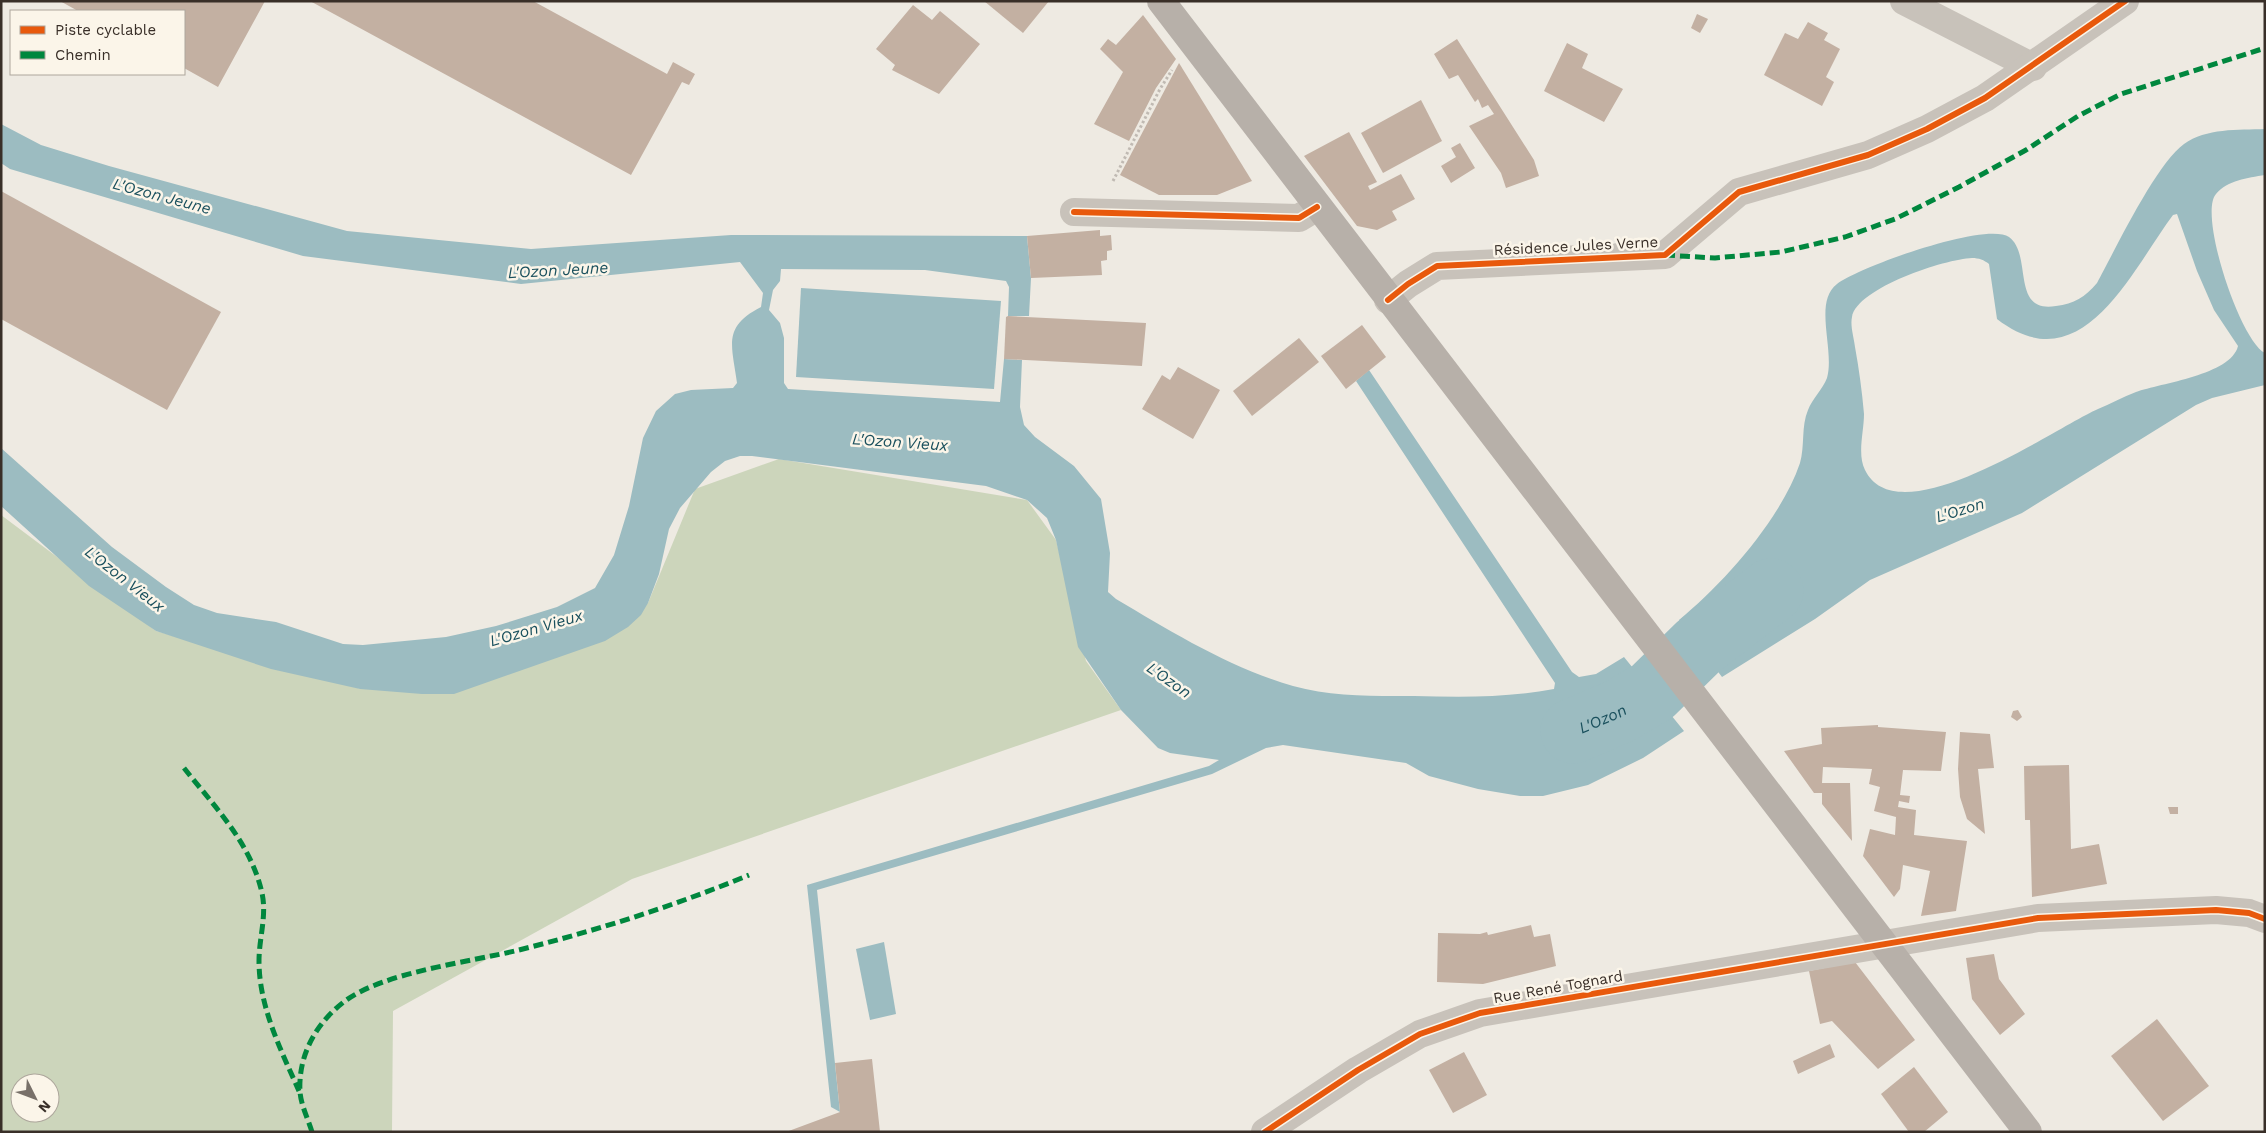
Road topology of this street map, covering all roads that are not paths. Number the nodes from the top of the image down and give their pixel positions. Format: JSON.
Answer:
{"nodes":[{"id":1,"x":1161,"y":1,"type":"edge"},
{"id":2,"x":1904,"y":1,"type":"edge"},
{"id":3,"x":2125,"y":1,"type":"edge"},
{"id":4,"x":2033,"y":67,"type":"junction"},
{"id":5,"x":1317,"y":207,"type":"junction"},
{"id":6,"x":1086,"y":212,"type":"road end"},
{"id":7,"x":1388,"y":300,"type":"junction"},
{"id":8,"x":2265,"y":919,"type":"edge"},
{"id":9,"x":1883,"y":942,"type":"junction"},
{"id":10,"x":1265,"y":1132,"type":"edge"},
{"id":11,"x":2028,"y":1132,"type":"edge"}],
"edges":[{"from":1,"to":5,"type":"main road"},
{"from":2,"to":4,"type":"street"},
{"from":3,"to":4,"type":"street","name":"Résidence Jules Verne"},
{"from":4,"to":7,"type":"street","name":"Résidence Jules Verne"},
{"from":5,"to":6,"type":"street"},
{"from":5,"to":7,"type":"main road"},
{"from":7,"to":9,"type":"main road"},
{"from":8,"to":9,"type":"street","name":"Rue René Tognard"},
{"from":9,"to":10,"type":"street","name":"Rue René Tognard"},
{"from":9,"to":11,"type":"main road"}]}
